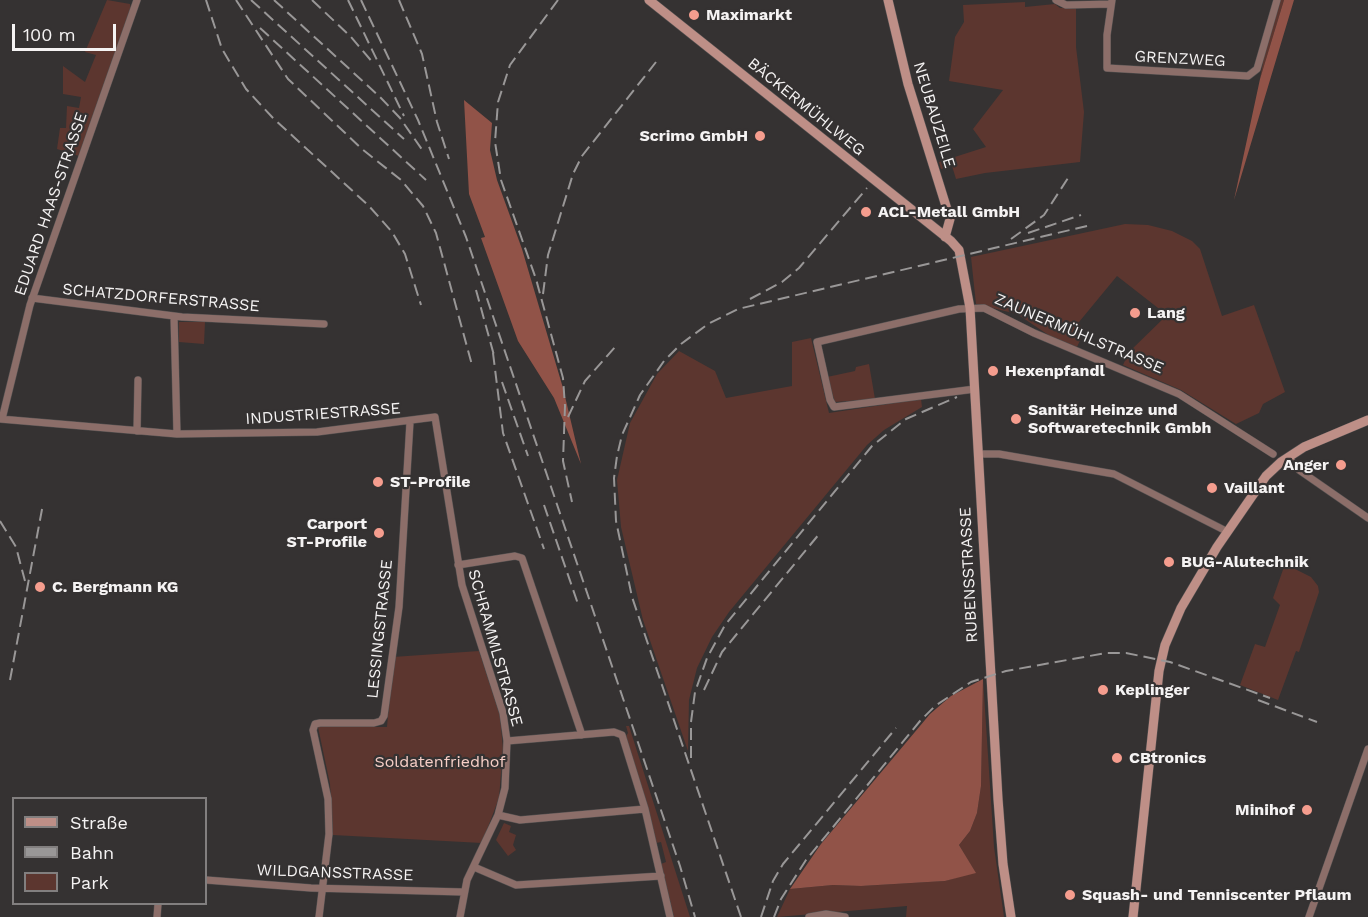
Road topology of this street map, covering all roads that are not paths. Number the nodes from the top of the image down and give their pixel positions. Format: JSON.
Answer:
{"nodes":[{"id":1,"x":137,"y":0,"type":"edge"},
{"id":2,"x":649,"y":0,"type":"edge"},
{"id":3,"x":888,"y":0,"type":"edge"},
{"id":4,"x":1056,"y":0,"type":"edge"},
{"id":5,"x":1277,"y":0,"type":"edge"},
{"id":6,"x":1111,"y":2,"type":"edge"},
{"id":7,"x":945,"y":237,"type":"junction"},
{"id":8,"x":32,"y":298,"type":"junction"},
{"id":9,"x":970,"y":308,"type":"junction"},
{"id":10,"x":174,"y":316,"type":"junction"},
{"id":11,"x":324,"y":324,"type":"dead end"},
{"id":12,"x":138,"y":380,"type":"dead end"},
{"id":13,"x":975,"y":389,"type":"junction"},
{"id":14,"x":435,"y":417,"type":"joint"},
{"id":15,"x":1,"y":419,"type":"edge"},
{"id":16,"x":1368,"y":420,"type":"edge"},
{"id":17,"x":410,"y":422,"type":"junction"},
{"id":18,"x":137,"y":431,"type":"junction"},
{"id":19,"x":177,"y":434,"type":"junction"},
{"id":20,"x":978,"y":454,"type":"junction"},
{"id":21,"x":1273,"y":454,"type":"dead end"},
{"id":22,"x":1288,"y":457,"type":"junction"},
{"id":23,"x":1368,"y":518,"type":"edge"},
{"id":24,"x":1228,"y":532,"type":"junction"},
{"id":25,"x":458,"y":565,"type":"junction"},
{"id":26,"x":582,"y":735,"type":"junction"},
{"id":27,"x":507,"y":741,"type":"junction"},
{"id":28,"x":1368,"y":749,"type":"edge"},
{"id":29,"x":645,"y":809,"type":"junction"},
{"id":30,"x":498,"y":815,"type":"junction"},
{"id":31,"x":474,"y":867,"type":"junction"},
{"id":32,"x":661,"y":876,"type":"junction"},
{"id":33,"x":207,"y":880,"type":"edge"},
{"id":34,"x":323,"y":888,"type":"junction"},
{"id":35,"x":463,"y":892,"type":"junction"},
{"id":36,"x":319,"y":917,"type":"edge"},
{"id":37,"x":460,"y":917,"type":"edge"},
{"id":38,"x":670,"y":917,"type":"edge"},
{"id":39,"x":809,"y":917,"type":"edge"},
{"id":40,"x":846,"y":917,"type":"edge"},
{"id":41,"x":1011,"y":917,"type":"edge"},
{"id":42,"x":1132,"y":917,"type":"edge"},
{"id":43,"x":1309,"y":917,"type":"edge"}],
"edges":[{"from":1,"to":8,"type":"street","name":"EDUARD HAAS-STRASSE"},
{"from":2,"to":7,"type":"street","name":"BÄCKERMÜHLWEG"},
{"from":3,"to":7,"type":"street","name":"NEUBAUZEILE"},
{"from":4,"to":6,"type":"street"},
{"from":5,"to":6,"type":"street","name":"GRENZWEG"},
{"from":7,"to":9,"type":"street","name":"RUBENSSTRASSE"},
{"from":8,"to":10,"type":"street","name":"SCHATZDORFERSTRASSE"},
{"from":8,"to":15,"type":"street","name":"EDUARD HAAS-STRASSE"},
{"from":9,"to":13,"type":"street","name":"RUBENSSTRASSE"},
{"from":9,"to":13,"type":"street","name":"ZAUNERMÜHLSTRASSE"},
{"from":9,"to":21,"type":"street","name":"ZAUNERMÜHLSTRASSE"},
{"from":10,"to":11,"type":"street","name":"SCHATZDORFERSTRASSE"},
{"from":10,"to":19,"type":"street"},
{"from":12,"to":18,"type":"street"},
{"from":13,"to":20,"type":"street","name":"RUBENSSTRASSE"},
{"from":14,"to":17,"type":"street","name":"INDUSTRIESTRASSE"},
{"from":14,"to":25,"type":"street","name":"SCHRAMMLSTRASSE"},
{"from":15,"to":18,"type":"street","name":"INDUSTRIESTRASSE"},
{"from":16,"to":22,"type":"street"},
{"from":17,"to":19,"type":"street","name":"INDUSTRIESTRASSE"},
{"from":17,"to":34,"type":"street","name":"LESSINGSTRASSE"},
{"from":18,"to":19,"type":"street","name":"INDUSTRIESTRASSE"},
{"from":20,"to":24,"type":"street"},
{"from":20,"to":41,"type":"street","name":"RUBENSSTRASSE"},
{"from":22,"to":23,"type":"street"},
{"from":22,"to":24,"type":"street"},
{"from":24,"to":42,"type":"street"},
{"from":25,"to":26,"type":"street"},
{"from":25,"to":27,"type":"street","name":"SCHRAMMLSTRASSE"},
{"from":26,"to":27,"type":"street"},
{"from":26,"to":29,"type":"street"},
{"from":27,"to":30,"type":"street","name":"SCHRAMMLSTRASSE"},
{"from":28,"to":43,"type":"street"},
{"from":29,"to":30,"type":"street"},
{"from":29,"to":32,"type":"street"},
{"from":30,"to":31,"type":"street","name":"SCHRAMMLSTRASSE"},
{"from":31,"to":32,"type":"street"},
{"from":31,"to":35,"type":"street","name":"SCHRAMMLSTRASSE"},
{"from":32,"to":38,"type":"street"},
{"from":33,"to":34,"type":"street","name":"WILDGANSSTRASSE"},
{"from":34,"to":35,"type":"street","name":"WILDGANSSTRASSE"},
{"from":34,"to":36,"type":"street","name":"LESSINGSTRASSE"},
{"from":35,"to":37,"type":"street","name":"SCHRAMMLSTRASSE"},
{"from":39,"to":40,"type":"street"}]}
